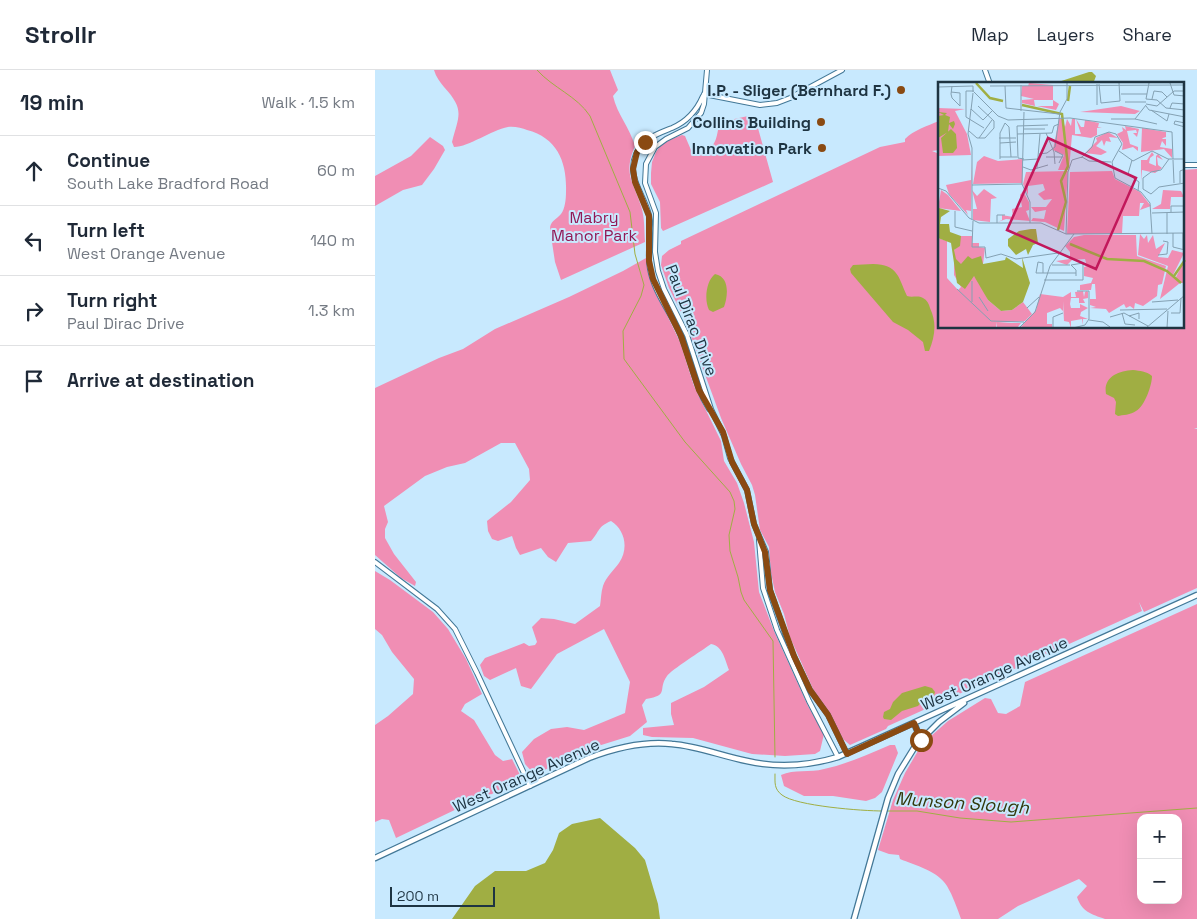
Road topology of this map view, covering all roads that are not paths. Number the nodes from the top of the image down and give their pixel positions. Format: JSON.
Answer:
{"nodes":[{"id":1,"x":707,"y":70,"type":"edge"},
{"id":2,"x":842,"y":70,"type":"edge"},
{"id":3,"x":985,"y":70,"type":"edge"},
{"id":4,"x":989,"y":82,"type":"edge"},
{"id":5,"x":704,"y":94,"type":"junction"},
{"id":6,"x":648,"y":139,"type":"junction"},
{"id":7,"x":655,"y":147,"type":"junction"},
{"id":8,"x":713,"y":414,"type":"junction"},
{"id":9,"x":757,"y":533,"type":"junction"},
{"id":10,"x":375,"y":562,"type":"edge"},
{"id":11,"x":1197,"y":595,"type":"edge"},
{"id":12,"x":976,"y":695,"type":"junction"},
{"id":13,"x":914,"y":723,"type":"junction"},
{"id":14,"x":916,"y":745,"type":"junction"},
{"id":15,"x":847,"y":754,"type":"junction"},
{"id":16,"x":838,"y":757,"type":"junction"},
{"id":17,"x":530,"y":786,"type":"junction"},
{"id":18,"x":375,"y":858,"type":"edge"},
{"id":19,"x":854,"y":919,"type":"edge"}],
"edges":[{"from":1,"to":5,"type":"street"},
{"from":2,"to":5,"type":"street"},
{"from":3,"to":4,"type":"street"},
{"from":5,"to":6,"type":"street"},
{"from":5,"to":7,"type":"street"},
{"from":6,"to":7,"type":"street"},
{"from":6,"to":8,"type":"street","name":"Paul Dirac Drive"},
{"from":7,"to":8,"type":"street","name":"Paul Dirac Drive"},
{"from":8,"to":9,"type":"street","name":"Paul Dirac Drive"},
{"from":9,"to":15,"type":"street","name":"Paul Dirac Drive"},
{"from":9,"to":16,"type":"street","name":"Paul Dirac Drive"},
{"from":10,"to":17,"type":"street"},
{"from":11,"to":12,"type":"main road","name":"West Orange Avenue"},
{"from":12,"to":13,"type":"main road","name":"West Orange Avenue"},
{"from":12,"to":14,"type":"main road"},
{"from":13,"to":14,"type":"main road"},
{"from":13,"to":15,"type":"main road","name":"West Orange Avenue"},
{"from":14,"to":19,"type":"main road"},
{"from":15,"to":16,"type":"main road","name":"West Orange Avenue"},
{"from":16,"to":17,"type":"main road","name":"West Orange Avenue"},
{"from":17,"to":18,"type":"main road","name":"West Orange Avenue"}]}
